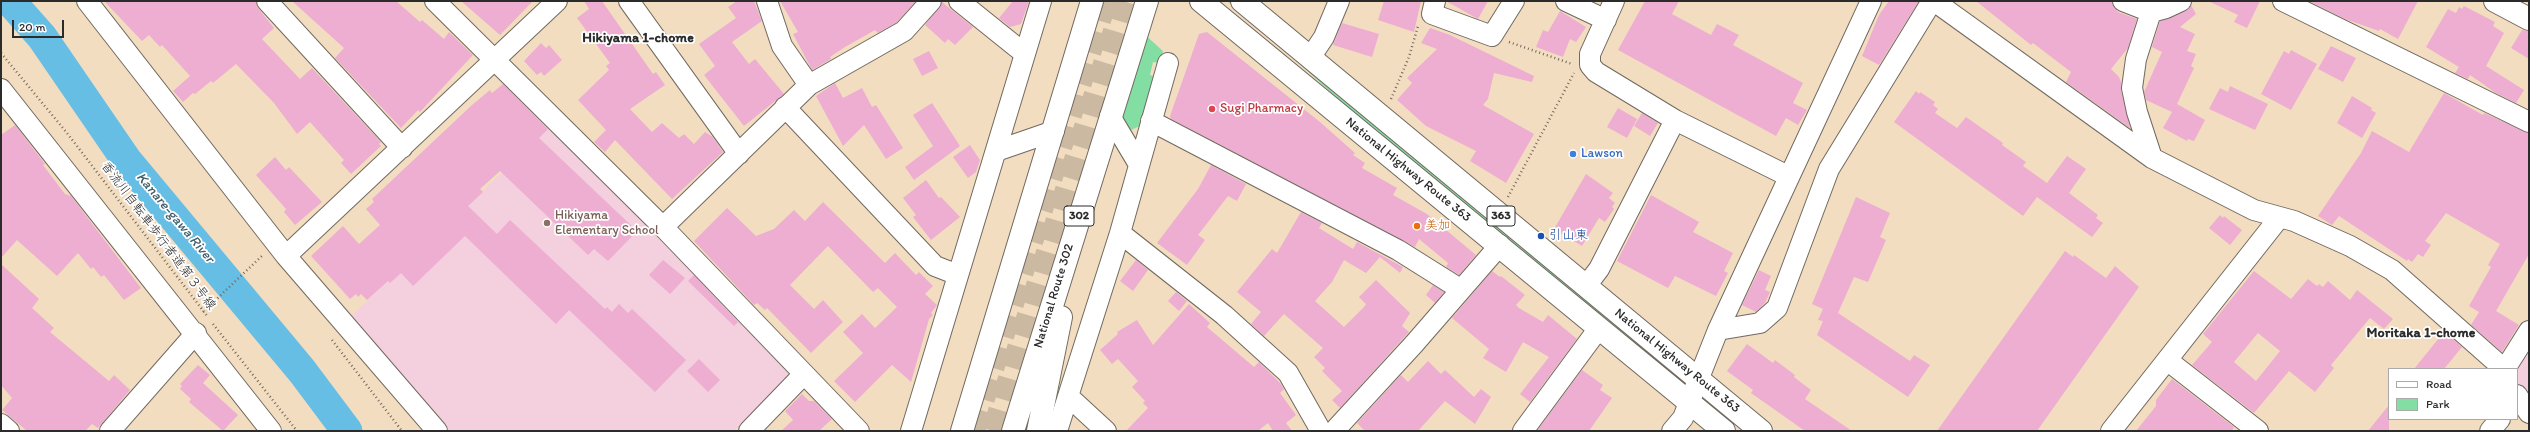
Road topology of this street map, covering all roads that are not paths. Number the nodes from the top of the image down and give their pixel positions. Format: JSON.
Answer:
{"nodes":[{"id":1,"x":87,"y":1,"type":"edge"},
{"id":2,"x":267,"y":1,"type":"edge"},
{"id":3,"x":435,"y":1,"type":"edge"},
{"id":4,"x":557,"y":1,"type":"edge"},
{"id":5,"x":629,"y":1,"type":"edge"},
{"id":6,"x":766,"y":1,"type":"edge"},
{"id":7,"x":931,"y":1,"type":"edge"},
{"id":8,"x":959,"y":1,"type":"edge"},
{"id":9,"x":1041,"y":1,"type":"edge"},
{"id":10,"x":1092,"y":1,"type":"edge"},
{"id":11,"x":1147,"y":1,"type":"edge"},
{"id":12,"x":1201,"y":1,"type":"edge"},
{"id":13,"x":1242,"y":1,"type":"edge"},
{"id":14,"x":1339,"y":1,"type":"edge"},
{"id":15,"x":1514,"y":1,"type":"edge"},
{"id":16,"x":1566,"y":1,"type":"edge"},
{"id":17,"x":1614,"y":1,"type":"edge"},
{"id":18,"x":1871,"y":1,"type":"edge"},
{"id":19,"x":1933,"y":1,"type":"edge"},
{"id":20,"x":2123,"y":1,"type":"edge"},
{"id":21,"x":2181,"y":1,"type":"edge"},
{"id":22,"x":2283,"y":1,"type":"edge"},
{"id":23,"x":2495,"y":1,"type":"edge"},
{"id":24,"x":1434,"y":8,"type":"edge"},
{"id":25,"x":2151,"y":12,"type":"junction"},
{"id":26,"x":2529,"y":19,"type":"edge"},
{"id":27,"x":1606,"y":20,"type":"junction"},
{"id":28,"x":1026,"y":54,"type":"junction"},
{"id":29,"x":1310,"y":58,"type":"junction"},
{"id":30,"x":494,"y":59,"type":"junction"},
{"id":31,"x":1163,"y":68,"type":"dead end"},
{"id":32,"x":809,"y":85,"type":"junction"},
{"id":33,"x":1,"y":89,"type":"edge"},
{"id":34,"x":785,"y":107,"type":"junction"},
{"id":35,"x":1110,"y":116,"type":"junction"},
{"id":36,"x":1675,"y":120,"type":"junction"},
{"id":37,"x":1151,"y":121,"type":"junction"},
{"id":38,"x":2529,"y":122,"type":"edge"},
{"id":39,"x":1054,"y":131,"type":"junction"},
{"id":40,"x":402,"y":148,"type":"junction"},
{"id":41,"x":996,"y":150,"type":"junction"},
{"id":42,"x":739,"y":154,"type":"junction"},
{"id":43,"x":2152,"y":158,"type":"junction"},
{"id":44,"x":1138,"y":163,"type":"junction"},
{"id":45,"x":1788,"y":176,"type":"junction"},
{"id":46,"x":1080,"y":211,"type":"junction"},
{"id":47,"x":2279,"y":218,"type":"junction"},
{"id":48,"x":663,"y":227,"type":"junction"},
{"id":49,"x":1120,"y":233,"type":"junction"},
{"id":50,"x":1500,"y":245,"type":"junction"},
{"id":51,"x":286,"y":256,"type":"junction"},
{"id":52,"x":958,"y":275,"type":"junction"},
{"id":53,"x":1586,"y":286,"type":"junction"},
{"id":54,"x":1460,"y":289,"type":"junction"},
{"id":55,"x":1599,"y":328,"type":"junction"},
{"id":56,"x":1718,"y":330,"type":"junction"},
{"id":57,"x":2529,"y":332,"type":"edge"},
{"id":58,"x":196,"y":333,"type":"junction"},
{"id":59,"x":2167,"y":360,"type":"junction"},
{"id":60,"x":2504,"y":368,"type":"edge"},
{"id":61,"x":2506,"y":368,"type":"edge"},
{"id":62,"x":804,"y":374,"type":"junction"},
{"id":63,"x":1700,"y":378,"type":"junction"},
{"id":64,"x":1068,"y":396,"type":"junction"},
{"id":65,"x":2518,"y":398,"type":"edge"},
{"id":66,"x":1689,"y":402,"type":"junction"},
{"id":67,"x":2529,"y":413,"type":"edge"},
{"id":68,"x":2499,"y":420,"type":"edge"},
{"id":69,"x":1,"y":424,"type":"edge"},
{"id":70,"x":2250,"y":429,"type":"edge"},
{"id":71,"x":9,"y":431,"type":"edge"},
{"id":72,"x":110,"y":431,"type":"edge"},
{"id":73,"x":271,"y":431,"type":"edge"},
{"id":74,"x":437,"y":431,"type":"edge"},
{"id":75,"x":749,"y":431,"type":"edge"},
{"id":76,"x":859,"y":431,"type":"edge"},
{"id":77,"x":911,"y":431,"type":"edge"},
{"id":78,"x":962,"y":431,"type":"edge"},
{"id":79,"x":1013,"y":431,"type":"edge"},
{"id":80,"x":1038,"y":431,"type":"edge"},
{"id":81,"x":1057,"y":431,"type":"edge"},
{"id":82,"x":1106,"y":431,"type":"edge"},
{"id":83,"x":1321,"y":431,"type":"edge"},
{"id":84,"x":1334,"y":431,"type":"edge"},
{"id":85,"x":1523,"y":431,"type":"edge"},
{"id":86,"x":1672,"y":431,"type":"edge"},
{"id":87,"x":1724,"y":431,"type":"edge"},
{"id":88,"x":1761,"y":431,"type":"edge"},
{"id":89,"x":2111,"y":431,"type":"edge"},
{"id":90,"x":2490,"y":431,"type":"edge"}],
"edges":[{"from":1,"to":51,"type":"street"},
{"from":2,"to":40,"type":"street"},
{"from":3,"to":30,"type":"street"},
{"from":4,"to":30,"type":"street"},
{"from":5,"to":42,"type":"street"},
{"from":6,"to":32,"type":"street"},
{"from":7,"to":32,"type":"street"},
{"from":8,"to":28,"type":"street"},
{"from":9,"to":28,"type":"street"},
{"from":10,"to":39,"type":"main road"},
{"from":11,"to":35,"type":"main road","name":"National Route 302","number":"302"},
{"from":12,"to":50,"type":"main road","name":"National Highway Route 363","number":"363"},
{"from":13,"to":29,"type":"main road","name":"National Highway Route 363","number":"363"},
{"from":14,"to":29,"type":"street"},
{"from":15,"to":24,"type":"street"},
{"from":16,"to":27,"type":"street"},
{"from":17,"to":27,"type":"street"},
{"from":18,"to":45,"type":"street"},
{"from":19,"to":43,"type":"street"},
{"from":19,"to":56,"type":"street"},
{"from":20,"to":25,"type":"street"},
{"from":21,"to":25,"type":"street"},
{"from":22,"to":38,"type":"street"},
{"from":23,"to":26,"type":"main road"},
{"from":25,"to":43,"type":"street"},
{"from":27,"to":36,"type":"street"},
{"from":28,"to":41,"type":"street"},
{"from":29,"to":53,"type":"main road","name":"National Highway Route 363","number":"363"},
{"from":30,"to":40,"type":"street"},
{"from":30,"to":48,"type":"street"},
{"from":31,"to":37,"type":"street"},
{"from":32,"to":34,"type":"street"},
{"from":33,"to":58,"type":"street"},
{"from":34,"to":42,"type":"street"},
{"from":34,"to":52,"type":"street"},
{"from":35,"to":44,"type":"street"},
{"from":35,"to":46,"type":"main road","name":"National Route 302","number":"302"},
{"from":36,"to":45,"type":"street"},
{"from":36,"to":53,"type":"street"},
{"from":37,"to":44,"type":"street"},
{"from":37,"to":54,"type":"street"},
{"from":39,"to":41,"type":"street"},
{"from":39,"to":78,"type":"main road"},
{"from":40,"to":51,"type":"street"},
{"from":41,"to":52,"type":"street"},
{"from":42,"to":48,"type":"street"},
{"from":43,"to":47,"type":"street"},
{"from":44,"to":49,"type":"street"},
{"from":45,"to":56,"type":"street"},
{"from":46,"to":79,"type":"main road","name":"National Route 302","number":"302"},
{"from":46,"to":80,"type":"main road"},
{"from":47,"to":59,"type":"street"},
{"from":47,"to":60,"type":"street"},
{"from":48,"to":62,"type":"street"},
{"from":49,"to":64,"type":"street"},
{"from":49,"to":83,"type":"street"},
{"from":50,"to":54,"type":"street"},
{"from":50,"to":55,"type":"main road","name":"National Highway Route 363","number":"363"},
{"from":51,"to":74,"type":"street"},
{"from":52,"to":77,"type":"street"},
{"from":53,"to":63,"type":"main road","name":"National Highway Route 363","number":"363"},
{"from":54,"to":84,"type":"street"},
{"from":55,"to":66,"type":"main road","name":"National Highway Route 363","number":"363"},
{"from":55,"to":85,"type":"street"},
{"from":56,"to":63,"type":"street"},
{"from":57,"to":61,"type":"street"},
{"from":58,"to":72,"type":"street"},
{"from":58,"to":73,"type":"street"},
{"from":59,"to":70,"type":"street"},
{"from":59,"to":89,"type":"street"},
{"from":62,"to":75,"type":"street"},
{"from":62,"to":76,"type":"street"},
{"from":63,"to":66,"type":"street"},
{"from":63,"to":88,"type":"main road","name":"National Highway Route 363","number":"363"},
{"from":64,"to":81,"type":"street"},
{"from":64,"to":82,"type":"street"},
{"from":65,"to":67,"type":"street"},
{"from":66,"to":86,"type":"street"},
{"from":66,"to":87,"type":"main road","name":"National Highway Route 363","number":"363"},
{"from":68,"to":90,"type":"street"},
{"from":69,"to":71,"type":"street"}]}
